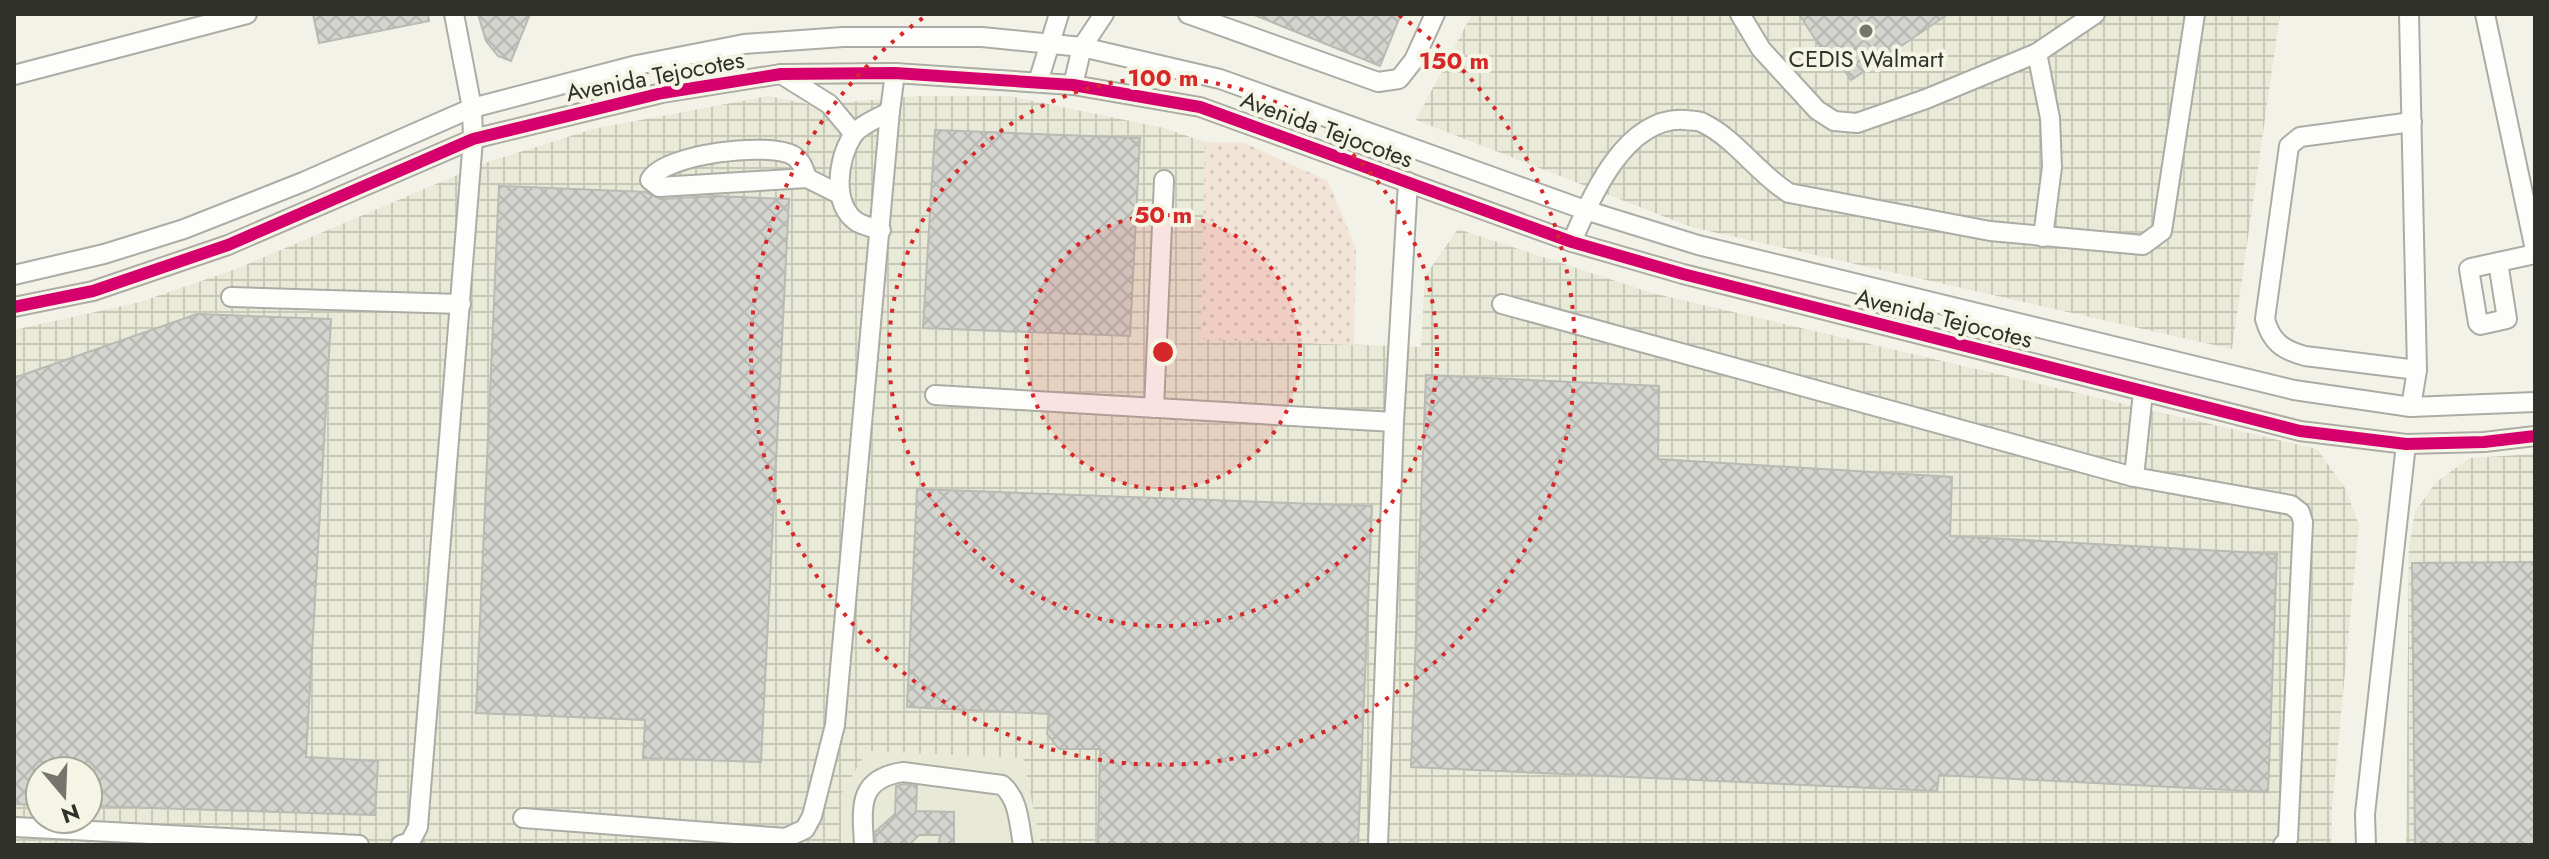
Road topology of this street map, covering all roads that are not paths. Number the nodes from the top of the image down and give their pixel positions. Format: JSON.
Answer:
{"nodes":[{"id":1,"x":247,"y":14,"type":"edge"},
{"id":2,"x":454,"y":14,"type":"edge"},
{"id":3,"x":1059,"y":14,"type":"edge"},
{"id":4,"x":1104,"y":14,"type":"edge"},
{"id":5,"x":1188,"y":14,"type":"edge"},
{"id":6,"x":1435,"y":14,"type":"edge"},
{"id":7,"x":1740,"y":14,"type":"edge"},
{"id":8,"x":2095,"y":14,"type":"edge"},
{"id":9,"x":2195,"y":14,"type":"edge"},
{"id":10,"x":2409,"y":14,"type":"edge"},
{"id":11,"x":2485,"y":14,"type":"edge"},
{"id":12,"x":1049,"y":43,"type":"junction"},
{"id":13,"x":1082,"y":47,"type":"junction"},
{"id":14,"x":2037,"y":53,"type":"junction"},
{"id":15,"x":895,"y":73,"type":"junction"},
{"id":16,"x":781,"y":74,"type":"junction"},
{"id":17,"x":14,"y":75,"type":"edge"},
{"id":18,"x":1038,"y":82,"type":"junction"},
{"id":19,"x":1073,"y":85,"type":"junction"},
{"id":20,"x":472,"y":108,"type":"junction"},
{"id":21,"x":890,"y":111,"type":"junction"},
{"id":22,"x":2412,"y":122,"type":"junction"},
{"id":23,"x":854,"y":134,"type":"junction"},
{"id":24,"x":473,"y":139,"type":"junction"},
{"id":25,"x":807,"y":178,"type":"junction"},
{"id":26,"x":1164,"y":180,"type":"dead end"},
{"id":27,"x":1408,"y":182,"type":"junction"},
{"id":28,"x":839,"y":194,"type":"junction"},
{"id":29,"x":1585,"y":210,"type":"junction"},
{"id":30,"x":881,"y":230,"type":"junction"},
{"id":31,"x":2043,"y":237,"type":"junction"},
{"id":32,"x":1572,"y":242,"type":"junction"},
{"id":33,"x":2535,"y":252,"type":"edge"},
{"id":34,"x":2498,"y":262,"type":"dead end"},
{"id":35,"x":14,"y":275,"type":"edge"},
{"id":36,"x":231,"y":297,"type":"dead end"},
{"id":37,"x":461,"y":304,"type":"junction"},
{"id":38,"x":1502,"y":304,"type":"dead end"},
{"id":39,"x":14,"y":307,"type":"edge"},
{"id":40,"x":2305,"y":356,"type":"junction"},
{"id":41,"x":2417,"y":370,"type":"junction"},
{"id":42,"x":2294,"y":390,"type":"junction"},
{"id":43,"x":2143,"y":392,"type":"junction"},
{"id":44,"x":935,"y":395,"type":"dead end"},
{"id":45,"x":2535,"y":402,"type":"edge"},
{"id":46,"x":2411,"y":407,"type":"junction"},
{"id":47,"x":1154,"y":408,"type":"junction"},
{"id":48,"x":1394,"y":422,"type":"junction"},
{"id":49,"x":2535,"y":436,"type":"edge"},
{"id":50,"x":2406,"y":444,"type":"junction"},
{"id":51,"x":2134,"y":477,"type":"junction"},
{"id":52,"x":523,"y":818,"type":"dead end"},
{"id":53,"x":15,"y":827,"type":"edge"},
{"id":54,"x":359,"y":845,"type":"edge"},
{"id":55,"x":401,"y":845,"type":"edge"},
{"id":56,"x":864,"y":845,"type":"edge"},
{"id":57,"x":1023,"y":845,"type":"edge"},
{"id":58,"x":1378,"y":845,"type":"edge"},
{"id":59,"x":2283,"y":845,"type":"edge"},
{"id":60,"x":2366,"y":845,"type":"edge"}],
"edges":[{"from":1,"to":17,"type":"street"},
{"from":2,"to":20,"type":"street"},
{"from":3,"to":12,"type":"street"},
{"from":4,"to":13,"type":"street"},
{"from":5,"to":6,"type":"street"},
{"from":7,"to":14,"type":"street"},
{"from":8,"to":14,"type":"street"},
{"from":9,"to":31,"type":"street"},
{"from":10,"to":22,"type":"street"},
{"from":11,"to":33,"type":"street"},
{"from":12,"to":13,"type":"street","name":"Avenida Tejocotes"},
{"from":12,"to":18,"type":"street"},
{"from":12,"to":20,"type":"street","name":"Avenida Tejocotes"},
{"from":13,"to":19,"type":"street"},
{"from":13,"to":29,"type":"street","name":"Avenida Tejocotes"},
{"from":14,"to":31,"type":"street"},
{"from":15,"to":16,"type":"street","name":"Avenida Tejocotes"},
{"from":15,"to":18,"type":"street","name":"Avenida Tejocotes"},
{"from":15,"to":21,"type":"street"},
{"from":16,"to":23,"type":"street"},
{"from":16,"to":24,"type":"street","name":"Avenida Tejocotes"},
{"from":18,"to":19,"type":"street","name":"Avenida Tejocotes"},
{"from":19,"to":27,"type":"street","name":"Avenida Tejocotes"},
{"from":20,"to":24,"type":"street"},
{"from":20,"to":35,"type":"street","name":"Avenida Tejocotes"},
{"from":21,"to":23,"type":"street"},
{"from":21,"to":30,"type":"street"},
{"from":22,"to":40,"type":"street"},
{"from":22,"to":41,"type":"street"},
{"from":23,"to":28,"type":"street"},
{"from":24,"to":37,"type":"street"},
{"from":24,"to":39,"type":"street","name":"Avenida Tejocotes"},
{"from":25,"to":25,"type":"street"},
{"from":25,"to":28,"type":"street"},
{"from":26,"to":47,"type":"street"},
{"from":27,"to":32,"type":"street","name":"Avenida Tejocotes"},
{"from":27,"to":48,"type":"street"},
{"from":28,"to":30,"type":"street"},
{"from":29,"to":31,"type":"street"},
{"from":29,"to":32,"type":"street"},
{"from":29,"to":42,"type":"street","name":"Avenida Tejocotes"},
{"from":30,"to":52,"type":"street"},
{"from":32,"to":43,"type":"street","name":"Avenida Tejocotes"},
{"from":33,"to":34,"type":"street"},
{"from":36,"to":37,"type":"street"},
{"from":37,"to":55,"type":"street"},
{"from":38,"to":51,"type":"street"},
{"from":40,"to":41,"type":"street"},
{"from":40,"to":42,"type":"street"},
{"from":41,"to":46,"type":"street"},
{"from":42,"to":46,"type":"street","name":"Avenida Tejocotes"},
{"from":43,"to":50,"type":"street","name":"Avenida Tejocotes"},
{"from":43,"to":51,"type":"street"},
{"from":44,"to":47,"type":"street"},
{"from":45,"to":46,"type":"street","name":"Avenida Tejocotes"},
{"from":47,"to":48,"type":"street"},
{"from":48,"to":58,"type":"street"},
{"from":49,"to":50,"type":"street","name":"Avenida Tejocotes"},
{"from":50,"to":60,"type":"street"},
{"from":51,"to":59,"type":"street"},
{"from":53,"to":54,"type":"street"},
{"from":56,"to":57,"type":"street"}]}
